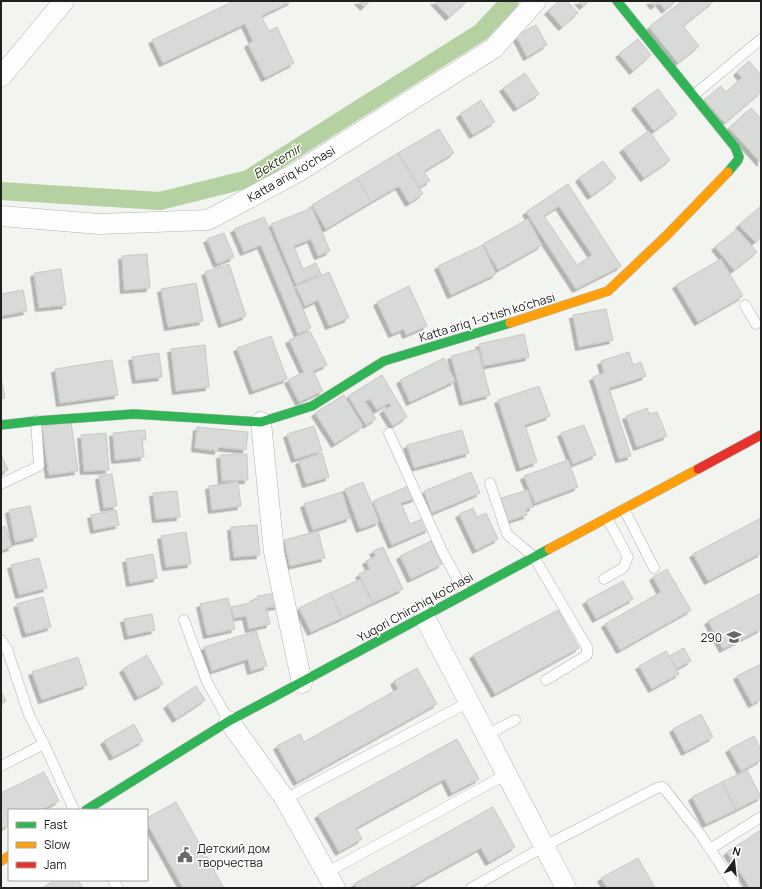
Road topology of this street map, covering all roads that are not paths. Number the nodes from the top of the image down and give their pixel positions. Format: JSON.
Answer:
{"nodes":[{"id":1,"x":64,"y":1,"type":"edge"},
{"id":2,"x":536,"y":1,"type":"edge"},
{"id":3,"x":617,"y":1,"type":"edge"},
{"id":4,"x":761,"y":39,"type":"edge"},
{"id":5,"x":1,"y":77,"type":"edge"},
{"id":6,"x":694,"y":95,"type":"junction"},
{"id":7,"x":1,"y":216,"type":"edge"},
{"id":8,"x":745,"y":305,"type":"dead end"},
{"id":9,"x":758,"y":322,"type":"edge"},
{"id":10,"x":761,"y":333,"type":"edge"},
{"id":11,"x":36,"y":420,"type":"junction"},
{"id":12,"x":261,"y":422,"type":"junction"},
{"id":13,"x":1,"y":425,"type":"edge"},
{"id":14,"x":389,"y":433,"type":"dead end"},
{"id":15,"x":761,"y":435,"type":"edge"},
{"id":16,"x":490,"y":483,"type":"dead end"},
{"id":17,"x":1,"y":484,"type":"edge"},
{"id":18,"x":624,"y":508,"type":"junction"},
{"id":19,"x":607,"y":518,"type":"junction"},
{"id":20,"x":534,"y":557,"type":"junction"},
{"id":21,"x":654,"y":568,"type":"dead end"},
{"id":22,"x":604,"y":580,"type":"dead end"},
{"id":23,"x":465,"y":593,"type":"junction"},
{"id":24,"x":424,"y":616,"type":"junction"},
{"id":25,"x":184,"y":620,"type":"dead end"},
{"id":26,"x":1,"y":640,"type":"edge"},
{"id":27,"x":4,"y":650,"type":"edge"},
{"id":28,"x":546,"y":680,"type":"dead end"},
{"id":29,"x":302,"y":682,"type":"junction"},
{"id":30,"x":469,"y":702,"type":"junction"},
{"id":31,"x":515,"y":720,"type":"dead end"},
{"id":32,"x":229,"y":721,"type":"junction"},
{"id":33,"x":486,"y":735,"type":"junction"},
{"id":34,"x":44,"y":744,"type":"junction"},
{"id":35,"x":1,"y":766,"type":"edge"},
{"id":36,"x":507,"y":774,"type":"junction"},
{"id":37,"x":285,"y":799,"type":"junction"},
{"id":38,"x":74,"y":809,"type":"edge"},
{"id":39,"x":88,"y":809,"type":"edge"},
{"id":40,"x":761,"y":817,"type":"edge"},
{"id":41,"x":545,"y":846,"type":"junction"},
{"id":42,"x":710,"y":849,"type":"junction"},
{"id":43,"x":330,"y":880,"type":"edge"},
{"id":44,"x":471,"y":888,"type":"edge"},
{"id":45,"x":566,"y":888,"type":"edge"},
{"id":46,"x":736,"y":888,"type":"edge"}],
"edges":[{"from":1,"to":5,"type":"street"},
{"from":2,"to":7,"type":"street","name":"Katta ariq ko'chasi"},
{"from":3,"to":6,"type":"street","name":"Katta ariq 1-o'tish ko'chasi"},
{"from":4,"to":6,"type":"lane"},
{"from":6,"to":12,"type":"street","name":"Katta ariq 1-o'tish ko'chasi"},
{"from":8,"to":9,"type":"lane"},
{"from":9,"to":10,"type":"lane"},
{"from":11,"to":12,"type":"street","name":"Katta ariq 1-o'tish ko'chasi"},
{"from":11,"to":13,"type":"street","name":"Katta ariq 1-o'tish ko'chasi"},
{"from":11,"to":17,"type":"lane"},
{"from":12,"to":29,"type":"street"},
{"from":14,"to":23,"type":"lane"},
{"from":15,"to":18,"type":"street","name":"Yuqori Chirchiq ko'chasi"},
{"from":16,"to":20,"type":"lane"},
{"from":18,"to":19,"type":"street","name":"Yuqori Chirchiq ko'chasi"},
{"from":18,"to":21,"type":"lane"},
{"from":19,"to":20,"type":"street","name":"Yuqori Chirchiq ko'chasi"},
{"from":19,"to":22,"type":"lane"},
{"from":20,"to":23,"type":"street","name":"Yuqori Chirchiq ko'chasi"},
{"from":20,"to":28,"type":"lane"},
{"from":23,"to":24,"type":"street","name":"Yuqori Chirchiq ko'chasi"},
{"from":24,"to":29,"type":"street","name":"Yuqori Chirchiq ko'chasi"},
{"from":24,"to":30,"type":"street"},
{"from":25,"to":32,"type":"lane"},
{"from":26,"to":27,"type":"lane"},
{"from":27,"to":34,"type":"lane"},
{"from":29,"to":32,"type":"street","name":"Yuqori Chirchiq ko'chasi"},
{"from":30,"to":33,"type":"street"},
{"from":30,"to":37,"type":"lane"},
{"from":31,"to":33,"type":"lane"},
{"from":32,"to":37,"type":"street"},
{"from":32,"to":39,"type":"street","name":"Yuqori Chirchiq ko'chasi"},
{"from":33,"to":36,"type":"street"},
{"from":34,"to":35,"type":"lane"},
{"from":34,"to":38,"type":"lane"},
{"from":36,"to":41,"type":"street"},
{"from":36,"to":43,"type":"lane"},
{"from":37,"to":43,"type":"street"},
{"from":40,"to":42,"type":"lane"},
{"from":41,"to":42,"type":"lane"},
{"from":41,"to":44,"type":"lane"},
{"from":41,"to":45,"type":"street"},
{"from":42,"to":46,"type":"lane"}]}
